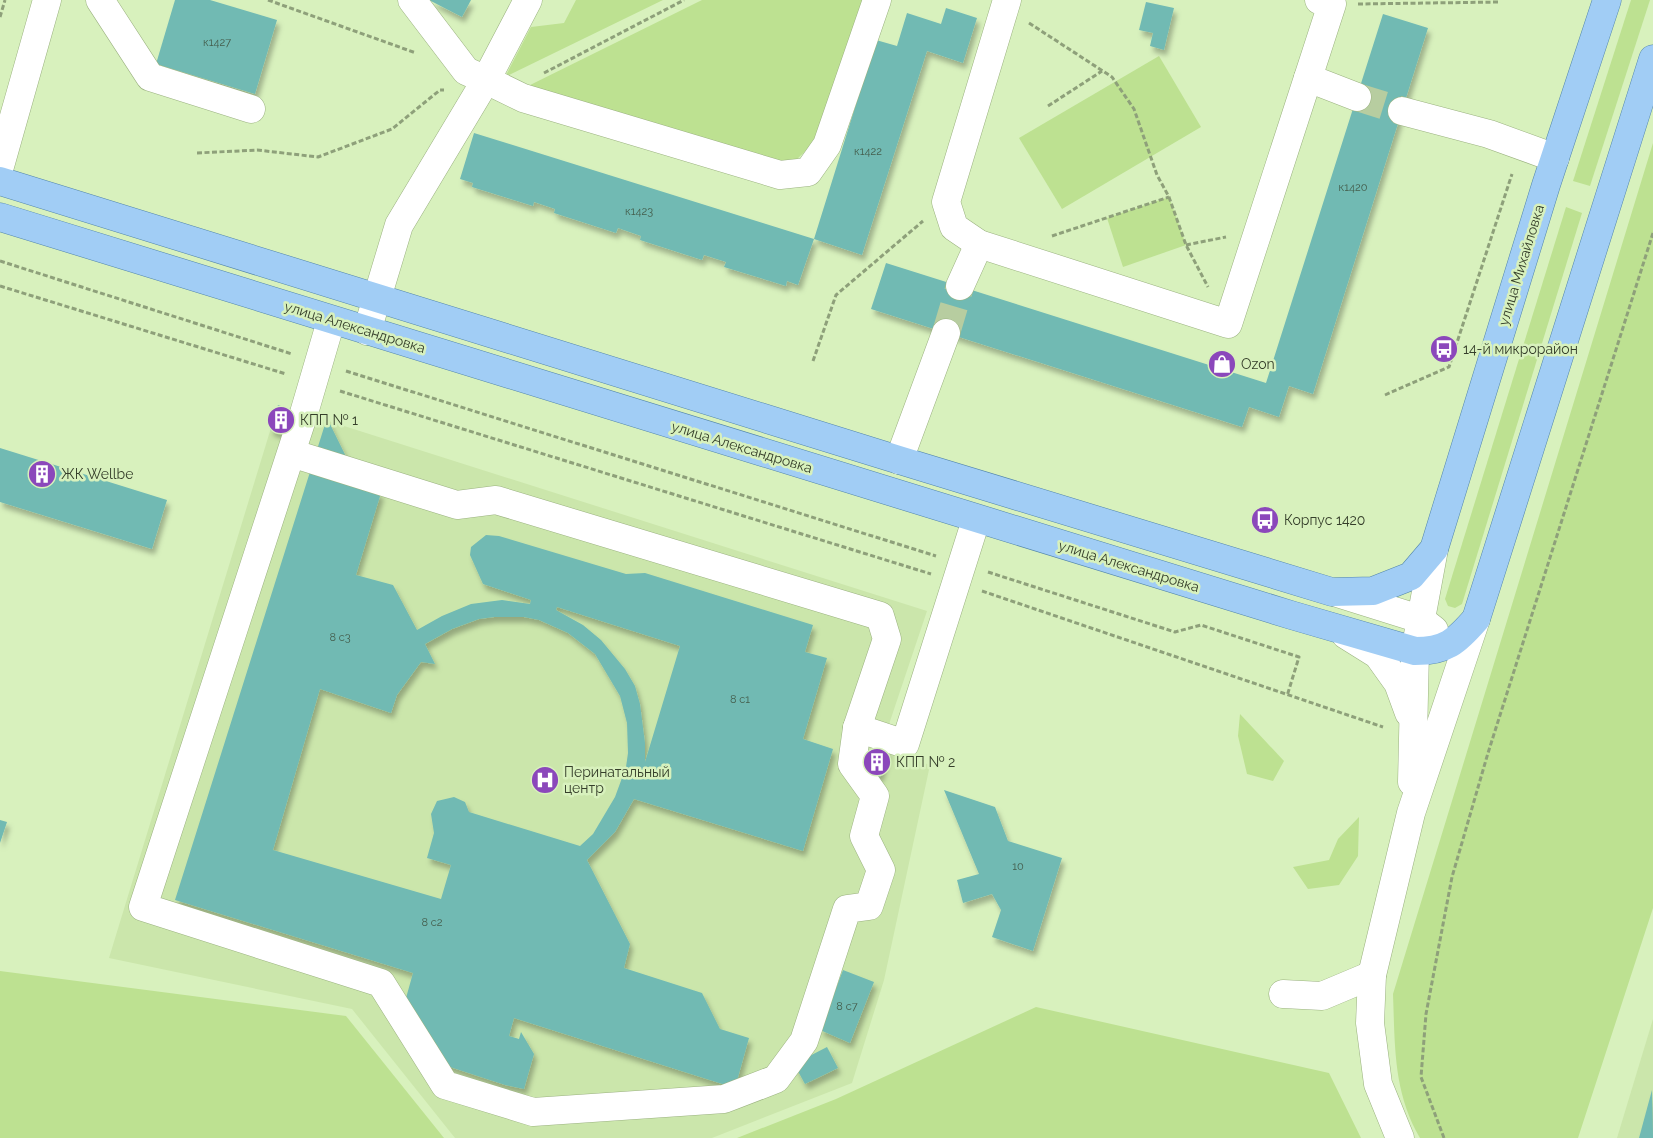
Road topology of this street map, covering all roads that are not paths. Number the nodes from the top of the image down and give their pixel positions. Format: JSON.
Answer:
{"nodes":[{"id":1,"x":47,"y":0,"type":"edge"},
{"id":2,"x":100,"y":0,"type":"edge"},
{"id":3,"x":412,"y":0,"type":"edge"},
{"id":4,"x":528,"y":0,"type":"edge"},
{"id":5,"x":877,"y":0,"type":"edge"},
{"id":6,"x":1607,"y":0,"type":"edge"},
{"id":7,"x":1326,"y":2,"type":"edge"},
{"id":8,"x":1006,"y":4,"type":"edge"},
{"id":9,"x":1653,"y":59,"type":"edge"},
{"id":10,"x":1308,"y":78,"type":"junction"},
{"id":11,"x":491,"y":87,"type":"junction"},
{"id":12,"x":1357,"y":97,"type":"tunnel mouth"},
{"id":13,"x":251,"y":109,"type":"dead end"},
{"id":14,"x":1402,"y":111,"type":"tunnel mouth"},
{"id":15,"x":1555,"y":158,"type":"junction"},
{"id":16,"x":0,"y":166,"type":"edge"},
{"id":17,"x":0,"y":181,"type":"edge"},
{"id":18,"x":0,"y":217,"type":"edge"},
{"id":19,"x":978,"y":244,"type":"junction"},
{"id":20,"x":960,"y":286,"type":"tunnel mouth"},
{"id":21,"x":377,"y":298,"type":"junction"},
{"id":22,"x":332,"y":320,"type":"junction"},
{"id":23,"x":367,"y":331,"type":"junction"},
{"id":24,"x":946,"y":333,"type":"tunnel mouth"},
{"id":25,"x":291,"y":453,"type":"junction"},
{"id":26,"x":898,"y":460,"type":"junction"},
{"id":27,"x":976,"y":520,"type":"junction"},
{"id":28,"x":1434,"y":549,"type":"junction"},
{"id":29,"x":1332,"y":592,"type":"junction"},
{"id":30,"x":1420,"y":619,"type":"junction"},
{"id":31,"x":1476,"y":619,"type":"junction"},
{"id":32,"x":1337,"y":629,"type":"junction"},
{"id":33,"x":1447,"y":646,"type":"junction"},
{"id":34,"x":1415,"y":651,"type":"junction"},
{"id":35,"x":1457,"y":672,"type":"junction"},
{"id":36,"x":1413,"y":724,"type":"junction"},
{"id":37,"x":857,"y":728,"type":"junction"},
{"id":38,"x":1411,"y":813,"type":"junction"},
{"id":39,"x":1372,"y":975,"type":"junction"},
{"id":40,"x":1283,"y":994,"type":"dead end"},
{"id":41,"x":1400,"y":1138,"type":"edge"}],
"edges":[{"from":1,"to":16,"type":"street"},
{"from":2,"to":13,"type":"street"},
{"from":3,"to":11,"type":"street"},
{"from":4,"to":11,"type":"street"},
{"from":5,"to":11,"type":"street"},
{"from":6,"to":15,"type":"main road","name":"улица Михайловка"},
{"from":7,"to":10,"type":"street"},
{"from":8,"to":19,"type":"street"},
{"from":9,"to":31,"type":"main road"},
{"from":10,"to":12,"type":"street"},
{"from":10,"to":19,"type":"street"},
{"from":11,"to":21,"type":"street"},
{"from":14,"to":15,"type":"street"},
{"from":15,"to":28,"type":"main road","name":"улица Михайловка"},
{"from":17,"to":21,"type":"main road"},
{"from":18,"to":22,"type":"main road","name":"улица Александровка"},
{"from":19,"to":20,"type":"street"},
{"from":21,"to":23,"type":"street"},
{"from":21,"to":26,"type":"main road"},
{"from":22,"to":23,"type":"main road","name":"улица Александровка"},
{"from":22,"to":25,"type":"street"},
{"from":23,"to":27,"type":"main road","name":"улица Александровка"},
{"from":24,"to":26,"type":"street"},
{"from":25,"to":37,"type":"street"},
{"from":25,"to":37,"type":"street"},
{"from":26,"to":29,"type":"main road"},
{"from":27,"to":32,"type":"main road","name":"улица Александровка"},
{"from":27,"to":37,"type":"street"},
{"from":28,"to":29,"type":"main road"},
{"from":28,"to":30,"type":"street","name":"улица Михайловка"},
{"from":29,"to":30,"type":"street"},
{"from":30,"to":33,"type":"street"},
{"from":30,"to":34,"type":"street","name":"улица Михайловка"},
{"from":31,"to":33,"type":"main road","name":"улица Александровка"},
{"from":31,"to":35,"type":"street"},
{"from":32,"to":34,"type":"main road","name":"улица Александровка"},
{"from":32,"to":36,"type":"street"},
{"from":33,"to":34,"type":"main road","name":"улица Александровка"},
{"from":33,"to":35,"type":"street"},
{"from":34,"to":36,"type":"street","name":"улица Михайловка"},
{"from":35,"to":38,"type":"street"},
{"from":36,"to":38,"type":"street","name":"улица Михайловка"},
{"from":38,"to":39,"type":"street"},
{"from":39,"to":40,"type":"street"},
{"from":39,"to":41,"type":"street"}]}
